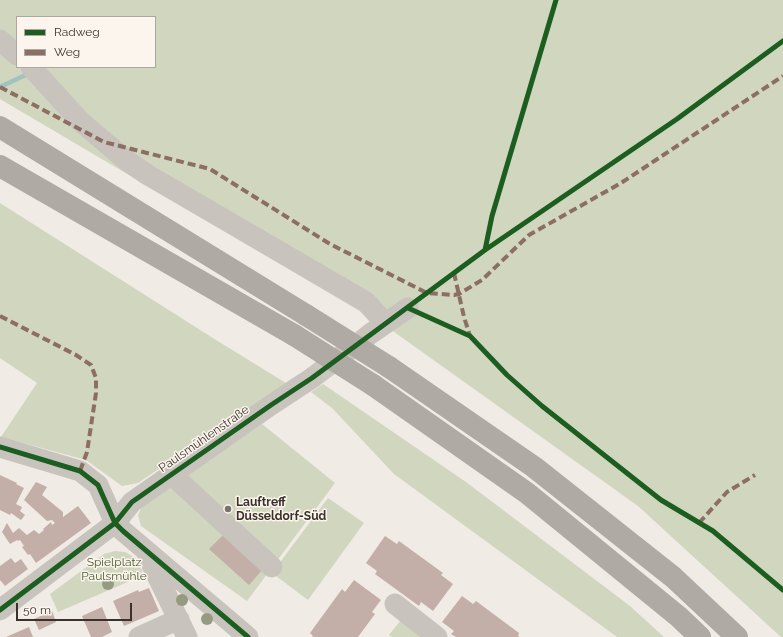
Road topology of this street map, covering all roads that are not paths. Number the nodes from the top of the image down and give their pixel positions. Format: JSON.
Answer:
{"nodes":[{"id":1,"x":0,"y":40,"type":"edge"},
{"id":2,"x":16,"y":54,"type":"edge"},
{"id":3,"x":36,"y":72,"type":"edge"},
{"id":4,"x":0,"y":127,"type":"edge"},
{"id":5,"x":0,"y":166,"type":"edge"},
{"id":6,"x":408,"y":308,"type":"dead end"},
{"id":7,"x":312,"y":378,"type":"tunnel mouth"},
{"id":8,"x":0,"y":447,"type":"edge"},
{"id":9,"x":171,"y":474,"type":"junction"},
{"id":10,"x":115,"y":523,"type":"junction"},
{"id":11,"x":144,"y":549,"type":"junction"},
{"id":12,"x":272,"y":567,"type":"dead end"},
{"id":13,"x":395,"y":604,"type":"dead end"},
{"id":14,"x":0,"y":610,"type":"edge"},
{"id":15,"x":183,"y":628,"type":"edge"},
{"id":16,"x":139,"y":637,"type":"edge"},
{"id":17,"x":248,"y":637,"type":"edge"},
{"id":18,"x":437,"y":637,"type":"edge"},
{"id":19,"x":700,"y":637,"type":"edge"},
{"id":20,"x":738,"y":637,"type":"edge"}],
"edges":[{"from":1,"to":2,"type":"street"},
{"from":3,"to":6,"type":"street"},
{"from":4,"to":20,"type":"highway","bridge":true},
{"from":5,"to":19,"type":"highway","bridge":true},
{"from":7,"to":9,"type":"street","name":"Paulsmühlenstraße"},
{"from":8,"to":10,"type":"street"},
{"from":9,"to":10,"type":"street","name":"Paulsmühlenstraße"},
{"from":9,"to":12,"type":"street"},
{"from":10,"to":11,"type":"street"},
{"from":10,"to":14,"type":"street","name":"Paulsmühlenstraße"},
{"from":11,"to":15,"type":"street"},
{"from":11,"to":17,"type":"street"},
{"from":13,"to":18,"type":"street"},
{"from":15,"to":16,"type":"street"}]}
